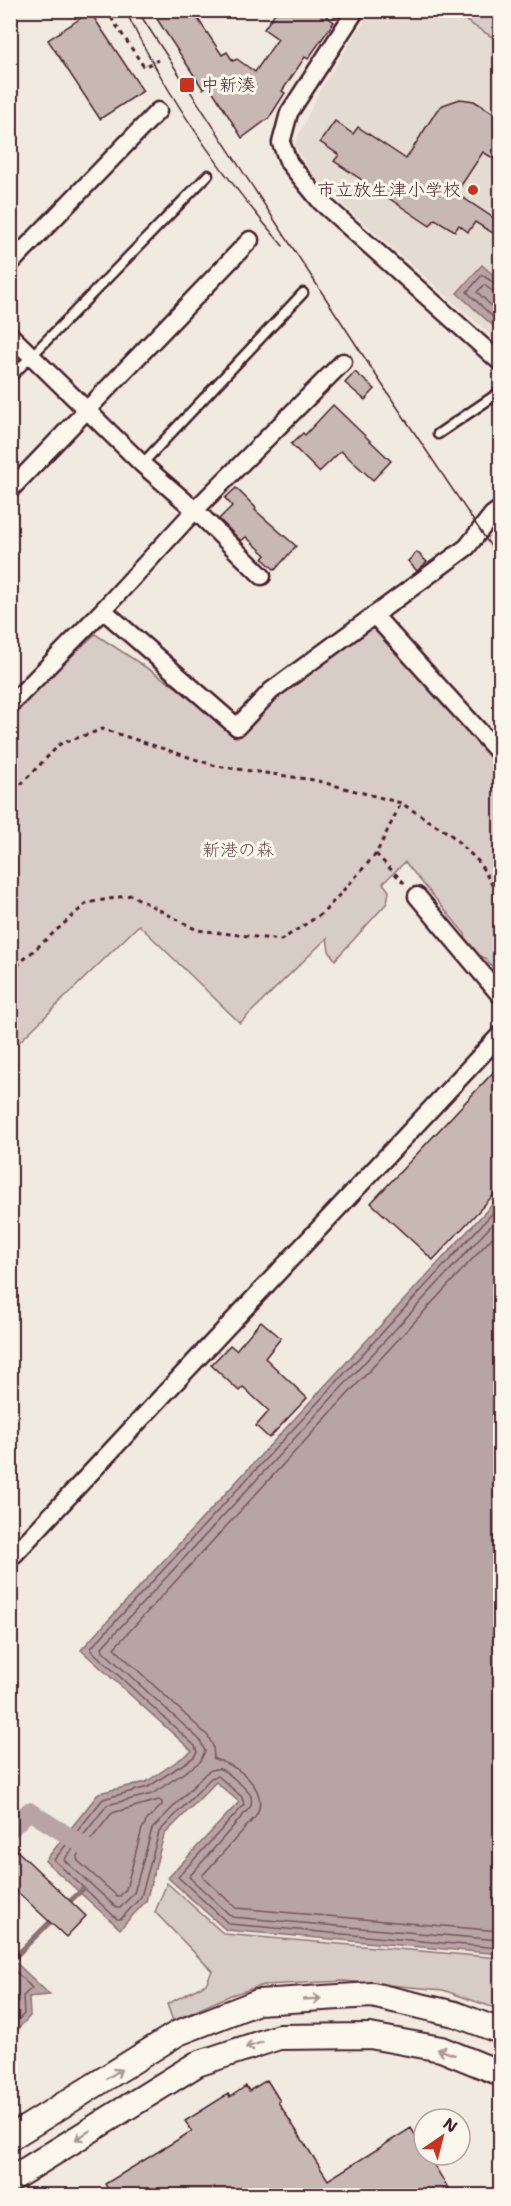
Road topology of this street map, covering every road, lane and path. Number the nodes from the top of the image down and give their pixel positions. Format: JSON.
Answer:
{"nodes":[{"id":1,"x":106,"y":10,"type":"edge"},
{"id":2,"x":353,"y":12,"type":"edge"},
{"id":3,"x":158,"y":60,"type":"dead end"},
{"id":4,"x":158,"y":111,"type":"dead end"},
{"id":5,"x":208,"y":175,"type":"dead end"},
{"id":6,"x":250,"y":240,"type":"dead end"},
{"id":7,"x":10,"y":264,"type":"edge"},
{"id":8,"x":303,"y":293,"type":"dead end"},
{"id":9,"x":10,"y":335,"type":"edge"},
{"id":10,"x":32,"y":356,"type":"junction"},
{"id":11,"x":343,"y":362,"type":"dead end"},
{"id":12,"x":501,"y":362,"type":"edge"},
{"id":13,"x":10,"y":378,"type":"edge"},
{"id":14,"x":501,"y":392,"type":"edge"},
{"id":15,"x":88,"y":411,"type":"junction"},
{"id":16,"x":438,"y":434,"type":"dead end"},
{"id":17,"x":142,"y":464,"type":"junction"},
{"id":18,"x":10,"y":490,"type":"edge"},
{"id":19,"x":195,"y":510,"type":"junction"},
{"id":20,"x":498,"y":517,"type":"edge"},
{"id":21,"x":262,"y":576,"type":"dead end"},
{"id":22,"x":103,"y":610,"type":"junction"},
{"id":23,"x":374,"y":615,"type":"junction"},
{"id":24,"x":10,"y":705,"type":"edge"},
{"id":25,"x":501,"y":754,"type":"edge"},
{"id":26,"x":10,"y":799,"type":"edge"},
{"id":27,"x":401,"y":802,"type":"junction"},
{"id":28,"x":376,"y":854,"type":"junction"},
{"id":29,"x":417,"y":896,"type":"joint"},
{"id":30,"x":501,"y":897,"type":"edge"},
{"id":31,"x":10,"y":972,"type":"edge"},
{"id":32,"x":501,"y":995,"type":"edge"},
{"id":33,"x":501,"y":1035,"type":"edge"},
{"id":34,"x":10,"y":1559,"type":"edge"},
{"id":35,"x":501,"y":2031,"type":"edge"},
{"id":36,"x":501,"y":2073,"type":"edge"},
{"id":37,"x":10,"y":2138,"type":"edge"},
{"id":38,"x":10,"y":2180,"type":"edge"}],
"edges":[{"from":1,"to":3,"type":"path"},
{"from":2,"to":12,"type":"street"},
{"from":4,"to":7,"type":"street"},
{"from":5,"to":10,"type":"lane"},
{"from":6,"to":15,"type":"street"},
{"from":8,"to":17,"type":"lane"},
{"from":9,"to":10,"type":"street"},
{"from":10,"to":13,"type":"lane"},
{"from":10,"to":15,"type":"street"},
{"from":11,"to":19,"type":"street"},
{"from":14,"to":16,"type":"lane"},
{"from":15,"to":17,"type":"street"},
{"from":15,"to":18,"type":"street"},
{"from":17,"to":19,"type":"street"},
{"from":19,"to":21,"type":"street"},
{"from":19,"to":22,"type":"street"},
{"from":20,"to":23,"type":"street"},
{"from":22,"to":23,"type":"street"},
{"from":22,"to":24,"type":"street"},
{"from":23,"to":25,"type":"street"},
{"from":26,"to":27,"type":"path"},
{"from":27,"to":28,"type":"path"},
{"from":27,"to":30,"type":"path"},
{"from":28,"to":29,"type":"path"},
{"from":28,"to":31,"type":"path"},
{"from":29,"to":32,"type":"street"},
{"from":33,"to":34,"type":"street"},
{"from":37,"to":35,"type":"street","one_way":true},
{"from":36,"to":38,"type":"street","one_way":true}]}
